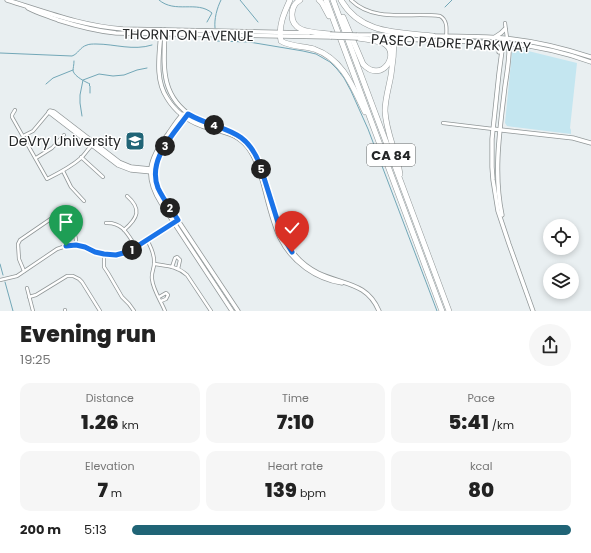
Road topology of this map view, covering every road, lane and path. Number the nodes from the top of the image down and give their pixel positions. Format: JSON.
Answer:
{"nodes":[{"id":1,"x":7,"y":0,"type":"edge"},
{"id":2,"x":290,"y":0,"type":"edge"},
{"id":3,"x":300,"y":0,"type":"edge"},
{"id":4,"x":319,"y":0,"type":"edge"},
{"id":5,"x":326,"y":0,"type":"edge"},
{"id":6,"x":333,"y":0,"type":"edge"},
{"id":7,"x":352,"y":0,"type":"edge"},
{"id":8,"x":338,"y":2,"type":"edge"},
{"id":9,"x":505,"y":23,"type":"dead end"},
{"id":10,"x":505,"y":29,"type":"junction"},
{"id":11,"x":163,"y":32,"type":"junction"},
{"id":12,"x":281,"y":35,"type":"junction"},
{"id":13,"x":330,"y":36,"type":"junction"},
{"id":14,"x":357,"y":36,"type":"junction"},
{"id":15,"x":433,"y":36,"type":"junction"},
{"id":16,"x":446,"y":36,"type":"junction"},
{"id":17,"x":394,"y":37,"type":"junction"},
{"id":18,"x":495,"y":37,"type":"junction"},
{"id":19,"x":507,"y":38,"type":"junction"},
{"id":20,"x":446,"y":41,"type":"junction"},
{"id":21,"x":458,"y":41,"type":"junction"},
{"id":22,"x":503,"y":43,"type":"junction"},
{"id":23,"x":510,"y":43,"type":"junction"},
{"id":24,"x":520,"y":44,"type":"junction"},
{"id":25,"x":591,"y":57,"type":"edge"},
{"id":26,"x":508,"y":62,"type":"junction"},
{"id":27,"x":591,"y":62,"type":"edge"},
{"id":28,"x":351,"y":66,"type":"junction"},
{"id":29,"x":499,"y":73,"type":"junction"},
{"id":30,"x":15,"y":110,"type":"dead end"},
{"id":31,"x":49,"y":112,"type":"joint"},
{"id":32,"x":185,"y":114,"type":"junction"},
{"id":33,"x":443,"y":122,"type":"dead end"},
{"id":34,"x":493,"y":129,"type":"junction"},
{"id":35,"x":500,"y":129,"type":"junction"},
{"id":36,"x":64,"y":135,"type":"dead end"},
{"id":37,"x":23,"y":136,"type":"junction"},
{"id":38,"x":92,"y":144,"type":"junction"},
{"id":39,"x":591,"y":144,"type":"edge"},
{"id":40,"x":383,"y":152,"type":"junction"},
{"id":41,"x":36,"y":158,"type":"junction"},
{"id":42,"x":81,"y":158,"type":"junction"},
{"id":43,"x":153,"y":170,"type":"junction"},
{"id":44,"x":63,"y":172,"type":"junction"},
{"id":45,"x":401,"y":175,"type":"junction"},
{"id":46,"x":103,"y":177,"type":"dead end"},
{"id":47,"x":127,"y":196,"type":"dead end"},
{"id":48,"x":84,"y":201,"type":"dead end"},
{"id":49,"x":178,"y":220,"type":"junction"},
{"id":50,"x":174,"y":222,"type":"junction"},
{"id":51,"x":106,"y":223,"type":"dead end"},
{"id":52,"x":124,"y":230,"type":"junction"},
{"id":53,"x":507,"y":239,"type":"junction"},
{"id":54,"x":147,"y":240,"type":"junction"},
{"id":55,"x":76,"y":245,"type":"junction"},
{"id":56,"x":136,"y":247,"type":"junction"},
{"id":57,"x":104,"y":254,"type":"junction"},
{"id":58,"x":154,"y":264,"type":"junction"},
{"id":59,"x":172,"y":267,"type":"junction"},
{"id":60,"x":178,"y":269,"type":"junction"},
{"id":61,"x":24,"y":271,"type":"junction"},
{"id":62,"x":0,"y":280,"type":"edge"},
{"id":63,"x":27,"y":288,"type":"dead end"},
{"id":64,"x":158,"y":297,"type":"junction"},
{"id":65,"x":29,"y":298,"type":"junction"},
{"id":66,"x":161,"y":301,"type":"junction"},
{"id":67,"x":33,"y":311,"type":"edge"},
{"id":68,"x":100,"y":311,"type":"edge"},
{"id":69,"x":134,"y":311,"type":"edge"},
{"id":70,"x":165,"y":311,"type":"edge"},
{"id":71,"x":211,"y":311,"type":"edge"},
{"id":72,"x":232,"y":311,"type":"edge"},
{"id":73,"x":238,"y":311,"type":"edge"},
{"id":74,"x":379,"y":311,"type":"edge"},
{"id":75,"x":442,"y":311,"type":"edge"},
{"id":76,"x":450,"y":311,"type":"edge"},
{"id":77,"x":533,"y":311,"type":"edge"}],
"edges":[{"from":1,"to":11,"type":"main road","name":"THORNTON AVENUE"},
{"from":2,"to":12,"type":"highway"},
{"from":3,"to":13,"type":"highway"},
{"from":4,"to":28,"type":"highway"},
{"from":5,"to":28,"type":"highway","number":"CA 84"},
{"from":6,"to":76,"type":"highway","number":"CA 84"},
{"from":7,"to":16,"type":"street"},
{"from":8,"to":14,"type":"highway"},
{"from":8,"to":15,"type":"highway"},
{"from":8,"to":45,"type":"highway","number":"CA 84"},
{"from":9,"to":10,"type":"street"},
{"from":10,"to":18,"type":"main road"},
{"from":10,"to":19,"type":"street"},
{"from":11,"to":12,"type":"main road","name":"THORNTON AVENUE"},
{"from":11,"to":32,"type":"main road"},
{"from":12,"to":13,"type":"main road","name":"THORNTON AVENUE"},
{"from":12,"to":40,"type":"highway"},
{"from":13,"to":14,"type":"main road","name":"THORNTON AVENUE","bridge":true},
{"from":14,"to":17,"type":"main road","name":"PASEO PADRE PARKWAY"},
{"from":15,"to":16,"type":"main road","name":"PASEO PADRE PARKWAY"},
{"from":15,"to":17,"type":"main road","name":"PASEO PADRE PARKWAY"},
{"from":16,"to":18,"type":"main road","name":"PASEO PADRE PARKWAY"},
{"from":16,"to":20,"type":"street"},
{"from":17,"to":20,"type":"main road","name":"PASEO PADRE PARKWAY"},
{"from":17,"to":45,"type":"highway"},
{"from":18,"to":19,"type":"main road","name":"PASEO PADRE PARKWAY"},
{"from":19,"to":22,"type":"main road"},
{"from":19,"to":23,"type":"main road"},
{"from":19,"to":25,"type":"main road","name":"PASEO PADRE PARKWAY"},
{"from":20,"to":21,"type":"main road","name":"PASEO PADRE PARKWAY"},
{"from":21,"to":22,"type":"main road","name":"PASEO PADRE PARKWAY"},
{"from":21,"to":29,"type":"main road"},
{"from":22,"to":23,"type":"main road","name":"PASEO PADRE PARKWAY"},
{"from":22,"to":29,"type":"main road"},
{"from":23,"to":24,"type":"main road","name":"PASEO PADRE PARKWAY"},
{"from":23,"to":26,"type":"main road"},
{"from":24,"to":26,"type":"main road"},
{"from":24,"to":27,"type":"main road","name":"PASEO PADRE PARKWAY"},
{"from":26,"to":35,"type":"main road"},
{"from":28,"to":40,"type":"highway","number":"CA 84"},
{"from":29,"to":34,"type":"main road"},
{"from":30,"to":37,"type":"street"},
{"from":31,"to":37,"type":"street"},
{"from":31,"to":38,"type":"main road"},
{"from":32,"to":43,"type":"main road"},
{"from":32,"to":74,"type":"main road"},
{"from":33,"to":34,"type":"street"},
{"from":34,"to":35,"type":"main road"},
{"from":34,"to":53,"type":"main road"},
{"from":35,"to":39,"type":"main road"},
{"from":35,"to":53,"type":"main road"},
{"from":36,"to":41,"type":"street"},
{"from":37,"to":41,"type":"street"},
{"from":38,"to":42,"type":"street"},
{"from":38,"to":43,"type":"main road"},
{"from":40,"to":75,"type":"highway","number":"CA 84"},
{"from":41,"to":44,"type":"street"},
{"from":42,"to":44,"type":"street"},
{"from":42,"to":46,"type":"street"},
{"from":43,"to":49,"type":"main road"},
{"from":43,"to":50,"type":"main road"},
{"from":44,"to":48,"type":"street"},
{"from":45,"to":76,"type":"highway","number":"CA 84"},
{"from":47,"to":52,"type":"street"},
{"from":49,"to":50,"type":"street"},
{"from":49,"to":73,"type":"main road"},
{"from":50,"to":54,"type":"street"},
{"from":50,"to":72,"type":"main road"},
{"from":51,"to":52,"type":"street"},
{"from":52,"to":56,"type":"street"},
{"from":53,"to":77,"type":"main road"},
{"from":54,"to":56,"type":"street"},
{"from":54,"to":58,"type":"street"},
{"from":55,"to":57,"type":"street"},
{"from":55,"to":61,"type":"street"},
{"from":55,"to":61,"type":"street"},
{"from":56,"to":57,"type":"street"},
{"from":57,"to":69,"type":"street"},
{"from":58,"to":59,"type":"street"},
{"from":58,"to":64,"type":"street"},
{"from":59,"to":60,"type":"street"},
{"from":59,"to":60,"type":"street"},
{"from":60,"to":71,"type":"street"},
{"from":61,"to":62,"type":"street"},
{"from":63,"to":65,"type":"street"},
{"from":64,"to":66,"type":"street"},
{"from":64,"to":66,"type":"street"},
{"from":65,"to":67,"type":"street"},
{"from":65,"to":68,"type":"street"},
{"from":66,"to":70,"type":"street"}]}
